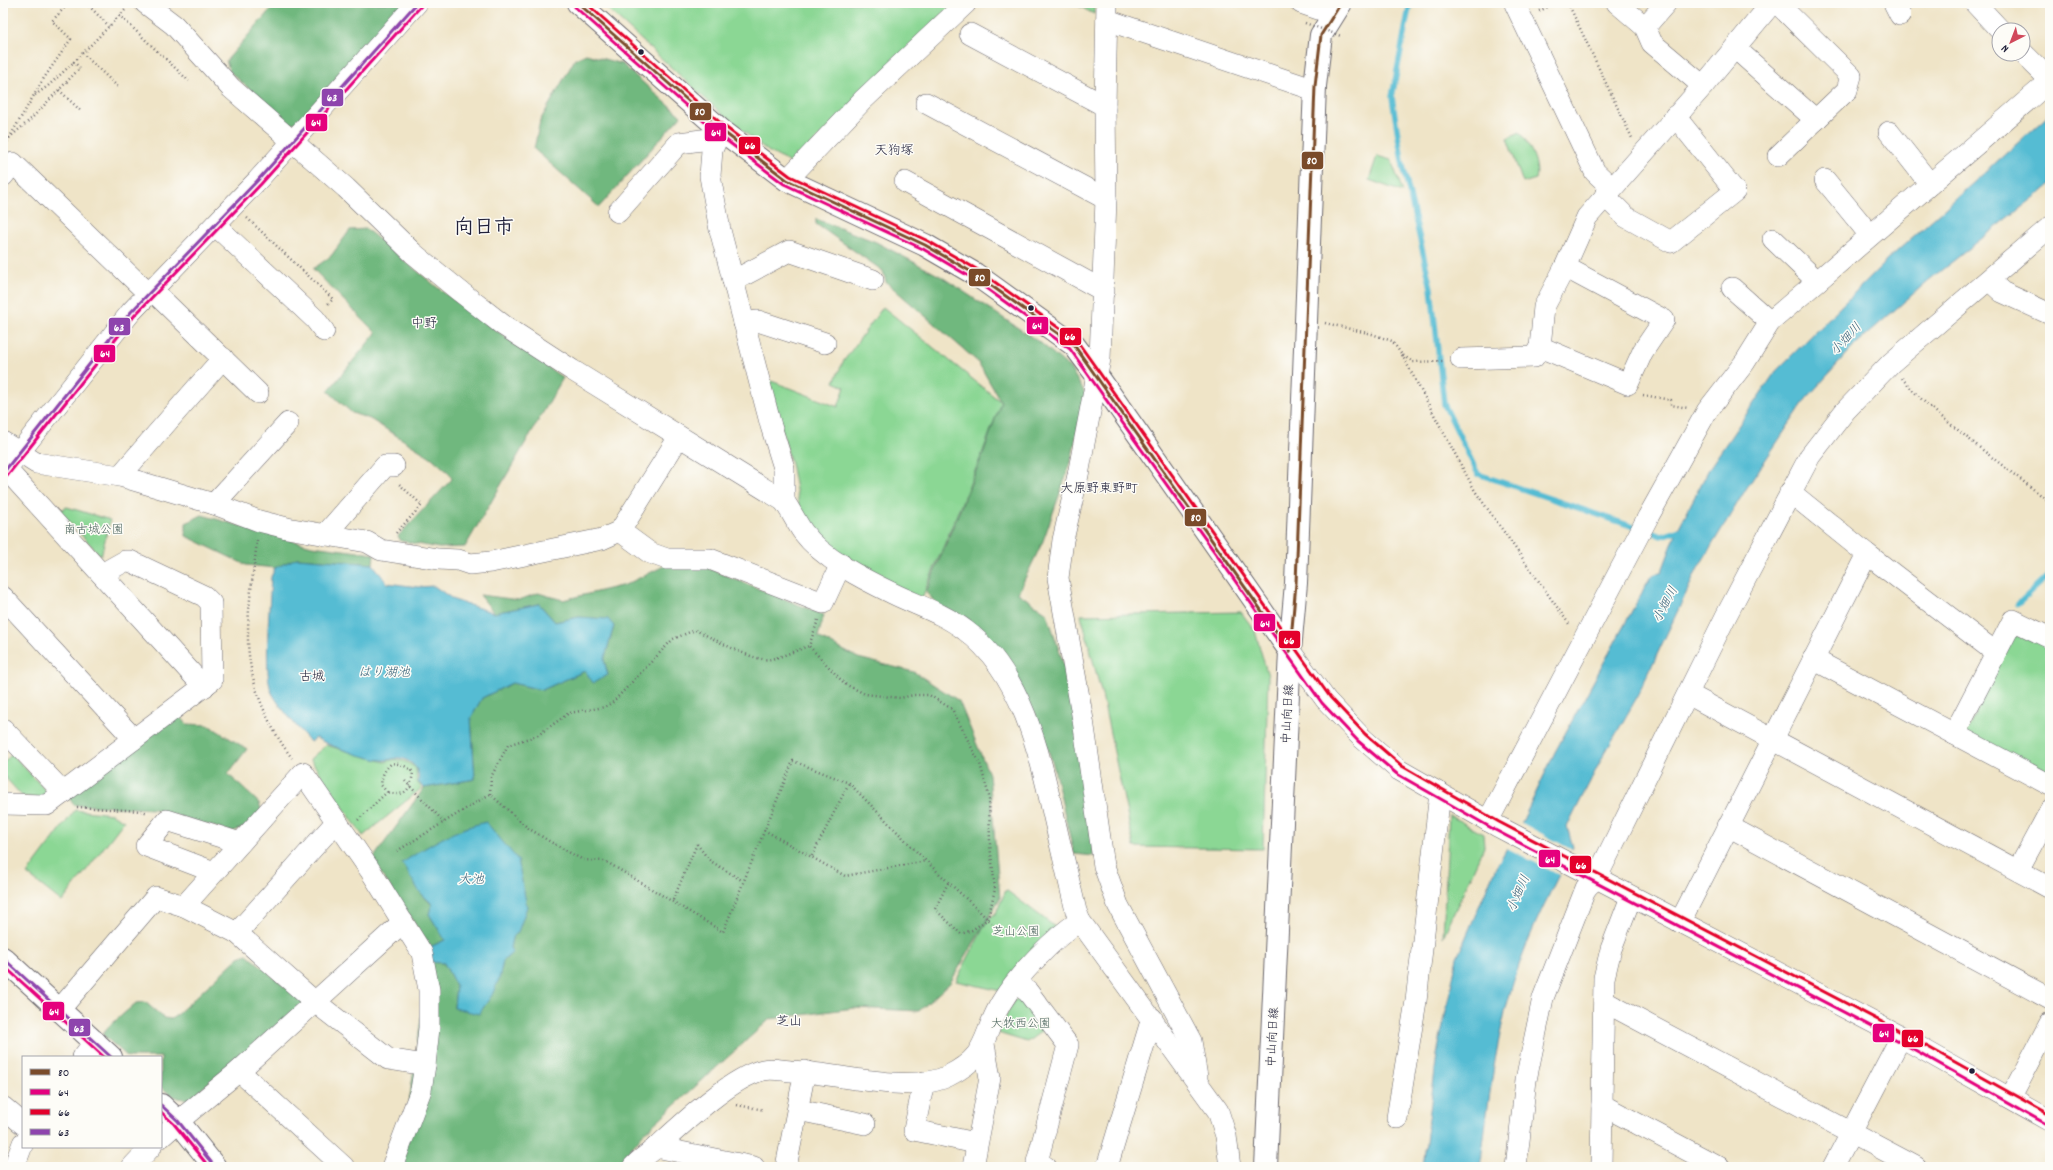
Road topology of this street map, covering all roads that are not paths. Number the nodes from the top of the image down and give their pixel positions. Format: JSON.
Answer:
{"nodes":[{"id":1,"x":145,"y":3,"type":"edge"},
{"id":2,"x":417,"y":3,"type":"edge"},
{"id":3,"x":578,"y":3,"type":"edge"},
{"id":4,"x":966,"y":3,"type":"edge"},
{"id":5,"x":1302,"y":3,"type":"edge"},
{"id":6,"x":1617,"y":3,"type":"edge"},
{"id":7,"x":1666,"y":3,"type":"edge"},
{"id":8,"x":1975,"y":3,"type":"edge"},
{"id":9,"x":1515,"y":4,"type":"dead end"},
{"id":10,"x":1768,"y":5,"type":"edge"},
{"id":11,"x":1337,"y":9,"type":"edge"},
{"id":12,"x":1107,"y":12,"type":"edge"},
{"id":13,"x":1993,"y":22,"type":"edge"},
{"id":14,"x":1645,"y":28,"type":"junction"},
{"id":15,"x":970,"y":34,"type":"dead end"},
{"id":16,"x":1735,"y":48,"type":"junction"},
{"id":17,"x":2031,"y":61,"type":"edge"},
{"id":18,"x":2050,"y":81,"type":"edge"},
{"id":19,"x":1315,"y":86,"type":"junction"},
{"id":20,"x":1703,"y":86,"type":"junction"},
{"id":21,"x":926,"y":103,"type":"dead end"},
{"id":22,"x":1105,"y":106,"type":"junction"},
{"id":23,"x":1675,"y":116,"type":"junction"},
{"id":24,"x":1816,"y":120,"type":"junction"},
{"id":25,"x":1889,"y":132,"type":"dead end"},
{"id":26,"x":719,"y":134,"type":"junction"},
{"id":27,"x":293,"y":142,"type":"junction"},
{"id":28,"x":1778,"y":156,"type":"dead end"},
{"id":29,"x":3,"y":176,"type":"edge"},
{"id":30,"x":787,"y":180,"type":"junction"},
{"id":31,"x":1825,"y":180,"type":"dead end"},
{"id":32,"x":905,"y":182,"type":"dead end"},
{"id":33,"x":1930,"y":184,"type":"junction"},
{"id":34,"x":1609,"y":192,"type":"junction"},
{"id":35,"x":1106,"y":198,"type":"junction"},
{"id":36,"x":618,"y":212,"type":"dead end"},
{"id":37,"x":215,"y":225,"type":"junction"},
{"id":38,"x":2050,"y":228,"type":"edge"},
{"id":39,"x":1870,"y":235,"type":"junction"},
{"id":40,"x":1773,"y":239,"type":"dead end"},
{"id":41,"x":1565,"y":267,"type":"junction"},
{"id":42,"x":873,"y":280,"type":"dead end"},
{"id":43,"x":1989,"y":280,"type":"junction"},
{"id":44,"x":733,"y":281,"type":"junction"},
{"id":45,"x":1817,"y":281,"type":"junction"},
{"id":46,"x":1732,"y":288,"type":"dead end"},
{"id":47,"x":1104,"y":291,"type":"junction"},
{"id":48,"x":150,"y":292,"type":"junction"},
{"id":49,"x":2050,"y":314,"type":"edge"},
{"id":50,"x":1770,"y":322,"type":"junction"},
{"id":51,"x":744,"y":323,"type":"junction"},
{"id":52,"x":320,"y":325,"type":"road end"},
{"id":53,"x":825,"y":343,"type":"dead end"},
{"id":54,"x":1540,"y":347,"type":"junction"},
{"id":55,"x":223,"y":358,"type":"junction"},
{"id":56,"x":1453,"y":360,"type":"road end"},
{"id":57,"x":1098,"y":377,"type":"junction"},
{"id":58,"x":258,"y":393,"type":"dead end"},
{"id":59,"x":288,"y":423,"type":"dead end"},
{"id":60,"x":679,"y":437,"type":"junction"},
{"id":61,"x":8,"y":459,"type":"edge"},
{"id":62,"x":390,"y":466,"type":"road end"},
{"id":63,"x":120,"y":476,"type":"junction"},
{"id":64,"x":1790,"y":492,"type":"junction"},
{"id":65,"x":784,"y":501,"type":"junction"},
{"id":66,"x":214,"y":504,"type":"junction"},
{"id":67,"x":620,"y":531,"type":"junction"},
{"id":68,"x":325,"y":536,"type":"junction"},
{"id":69,"x":1867,"y":554,"type":"junction"},
{"id":70,"x":841,"y":564,"type":"junction"},
{"id":71,"x":102,"y":574,"type":"junction"},
{"id":72,"x":3,"y":597,"type":"edge"},
{"id":73,"x":2050,"y":638,"type":"edge"},
{"id":74,"x":1290,"y":651,"type":"junction"},
{"id":75,"x":1995,"y":652,"type":"junction"},
{"id":76,"x":1813,"y":659,"type":"junction"},
{"id":77,"x":204,"y":687,"type":"junction"},
{"id":78,"x":1688,"y":694,"type":"junction"},
{"id":79,"x":3,"y":729,"type":"edge"},
{"id":80,"x":1954,"y":734,"type":"junction"},
{"id":81,"x":134,"y":739,"type":"junction"},
{"id":82,"x":1772,"y":739,"type":"junction"},
{"id":83,"x":2050,"y":785,"type":"edge"},
{"id":84,"x":64,"y":793,"type":"junction"},
{"id":85,"x":1440,"y":793,"type":"junction"},
{"id":86,"x":3,"y":804,"type":"edge"},
{"id":87,"x":2050,"y":811,"type":"edge"},
{"id":88,"x":1492,"y":824,"type":"junction"},
{"id":89,"x":1728,"y":826,"type":"junction"},
{"id":90,"x":341,"y":827,"type":"junction"},
{"id":91,"x":240,"y":843,"type":"junction"},
{"id":92,"x":2018,"y":870,"type":"junction"},
{"id":93,"x":214,"y":872,"type":"junction"},
{"id":94,"x":1590,"y":874,"type":"junction"},
{"id":95,"x":2050,"y":888,"type":"edge"},
{"id":96,"x":1632,"y":896,"type":"junction"},
{"id":97,"x":184,"y":906,"type":"junction"},
{"id":98,"x":1080,"y":921,"type":"junction"},
{"id":99,"x":403,"y":922,"type":"junction"},
{"id":100,"x":1680,"y":922,"type":"junction"},
{"id":101,"x":237,"y":933,"type":"junction"},
{"id":102,"x":3,"y":958,"type":"edge"},
{"id":103,"x":1016,"y":983,"type":"junction"},
{"id":104,"x":2050,"y":999,"type":"edge"},
{"id":105,"x":315,"y":1002,"type":"junction"},
{"id":106,"x":1604,"y":1002,"type":"junction"},
{"id":107,"x":60,"y":1010,"type":"junction"},
{"id":108,"x":1152,"y":1018,"type":"junction"},
{"id":109,"x":2050,"y":1023,"type":"edge"},
{"id":110,"x":1901,"y":1037,"type":"junction"},
{"id":111,"x":984,"y":1044,"type":"junction"},
{"id":112,"x":89,"y":1049,"type":"edge"},
{"id":113,"x":109,"y":1056,"type":"edge"},
{"id":114,"x":425,"y":1065,"type":"junction"},
{"id":115,"x":805,"y":1071,"type":"junction"},
{"id":116,"x":239,"y":1072,"type":"junction"},
{"id":117,"x":924,"y":1082,"type":"junction"},
{"id":118,"x":1198,"y":1083,"type":"junction"},
{"id":119,"x":2011,"y":1097,"type":"junction"},
{"id":120,"x":162,"y":1106,"type":"edge"},
{"id":121,"x":1602,"y":1106,"type":"junction"},
{"id":122,"x":3,"y":1107,"type":"edge"},
{"id":123,"x":798,"y":1110,"type":"junction"},
{"id":124,"x":1397,"y":1118,"type":"dead end"},
{"id":125,"x":2050,"y":1120,"type":"edge"},
{"id":126,"x":178,"y":1121,"type":"junction"},
{"id":127,"x":22,"y":1123,"type":"edge"},
{"id":128,"x":865,"y":1124,"type":"dead end"},
{"id":129,"x":1851,"y":1132,"type":"junction"},
{"id":130,"x":162,"y":1137,"type":"edge"},
{"id":131,"x":976,"y":1143,"type":"junction"},
{"id":132,"x":22,"y":1146,"type":"edge"},
{"id":133,"x":656,"y":1147,"type":"junction"},
{"id":134,"x":150,"y":1148,"type":"edge"},
{"id":135,"x":14,"y":1167,"type":"edge"},
{"id":136,"x":132,"y":1167,"type":"edge"},
{"id":137,"x":215,"y":1167,"type":"edge"},
{"id":138,"x":344,"y":1167,"type":"edge"},
{"id":139,"x":392,"y":1167,"type":"edge"},
{"id":140,"x":633,"y":1167,"type":"edge"},
{"id":141,"x":754,"y":1167,"type":"edge"},
{"id":142,"x":786,"y":1167,"type":"edge"},
{"id":143,"x":973,"y":1167,"type":"edge"},
{"id":144,"x":1046,"y":1167,"type":"edge"},
{"id":145,"x":1107,"y":1167,"type":"edge"},
{"id":146,"x":1230,"y":1167,"type":"edge"},
{"id":147,"x":1266,"y":1167,"type":"edge"},
{"id":148,"x":1516,"y":1167,"type":"edge"},
{"id":149,"x":1601,"y":1167,"type":"edge"},
{"id":150,"x":1720,"y":1167,"type":"edge"},
{"id":151,"x":1833,"y":1167,"type":"edge"},
{"id":152,"x":1916,"y":1167,"type":"edge"}],
"edges":[{"from":1,"to":27,"type":"street"},
{"from":2,"to":27,"type":"street"},
{"from":3,"to":26,"type":"main road"},
{"from":4,"to":30,"type":"street"},
{"from":5,"to":11,"type":"street"},
{"from":6,"to":14,"type":"street"},
{"from":7,"to":14,"type":"street"},
{"from":8,"to":13,"type":"street"},
{"from":9,"to":34,"type":"street"},
{"from":10,"to":16,"type":"street"},
{"from":10,"to":24,"type":"street"},
{"from":11,"to":19,"type":"main road","name":"中山向日線"},
{"from":12,"to":19,"type":"street"},
{"from":12,"to":22,"type":"street"},
{"from":14,"to":20,"type":"street"},
{"from":15,"to":22,"type":"street"},
{"from":16,"to":20,"type":"street"},
{"from":16,"to":24,"type":"street"},
{"from":17,"to":18,"type":"street"},
{"from":18,"to":33,"type":"street"},
{"from":19,"to":74,"type":"main road","name":"中山向日線"},
{"from":20,"to":23,"type":"street"},
{"from":21,"to":35,"type":"street"},
{"from":22,"to":35,"type":"street"},
{"from":23,"to":34,"type":"street"},
{"from":23,"to":34,"type":"street"},
{"from":24,"to":28,"type":"street"},
{"from":25,"to":33,"type":"street"},
{"from":26,"to":30,"type":"main road"},
{"from":26,"to":36,"type":"street"},
{"from":26,"to":44,"type":"street"},
{"from":27,"to":37,"type":"street"},
{"from":27,"to":60,"type":"street"},
{"from":29,"to":48,"type":"street"},
{"from":30,"to":57,"type":"main road"},
{"from":31,"to":39,"type":"street"},
{"from":32,"to":47,"type":"street"},
{"from":33,"to":39,"type":"street"},
{"from":34,"to":41,"type":"street"},
{"from":35,"to":47,"type":"street"},
{"from":37,"to":48,"type":"street"},
{"from":37,"to":52,"type":"street"},
{"from":38,"to":43,"type":"street"},
{"from":39,"to":45,"type":"street"},
{"from":40,"to":45,"type":"street"},
{"from":41,"to":54,"type":"street"},
{"from":41,"to":54,"type":"street"},
{"from":42,"to":44,"type":"street"},
{"from":43,"to":49,"type":"street"},
{"from":43,"to":64,"type":"street"},
{"from":44,"to":51,"type":"street"},
{"from":45,"to":50,"type":"street"},
{"from":46,"to":50,"type":"street"},
{"from":47,"to":57,"type":"street"},
{"from":48,"to":55,"type":"street"},
{"from":48,"to":61,"type":"street"},
{"from":50,"to":88,"type":"street"},
{"from":51,"to":53,"type":"street"},
{"from":51,"to":65,"type":"street"},
{"from":54,"to":56,"type":"street"},
{"from":55,"to":58,"type":"street"},
{"from":55,"to":63,"type":"street"},
{"from":57,"to":74,"type":"main road"},
{"from":57,"to":118,"type":"street"},
{"from":59,"to":66,"type":"street"},
{"from":60,"to":65,"type":"street"},
{"from":60,"to":67,"type":"street"},
{"from":61,"to":63,"type":"street"},
{"from":61,"to":71,"type":"street"},
{"from":62,"to":68,"type":"street"},
{"from":63,"to":66,"type":"street"},
{"from":64,"to":69,"type":"street"},
{"from":64,"to":78,"type":"street"},
{"from":65,"to":70,"type":"street"},
{"from":66,"to":68,"type":"street"},
{"from":67,"to":68,"type":"street"},
{"from":67,"to":70,"type":"street"},
{"from":69,"to":75,"type":"street"},
{"from":69,"to":76,"type":"street"},
{"from":70,"to":98,"type":"street"},
{"from":71,"to":77,"type":"street"},
{"from":71,"to":77,"type":"street"},
{"from":72,"to":81,"type":"street"},
{"from":73,"to":75,"type":"street"},
{"from":74,"to":85,"type":"street"},
{"from":74,"to":147,"type":"main road","name":"中山向日線"},
{"from":75,"to":80,"type":"street"},
{"from":76,"to":80,"type":"street"},
{"from":76,"to":82,"type":"street"},
{"from":77,"to":81,"type":"street"},
{"from":78,"to":82,"type":"street"},
{"from":78,"to":94,"type":"street"},
{"from":79,"to":84,"type":"street"},
{"from":80,"to":83,"type":"street"},
{"from":81,"to":84,"type":"street"},
{"from":82,"to":89,"type":"street"},
{"from":82,"to":92,"type":"street"},
{"from":84,"to":86,"type":"street"},
{"from":85,"to":88,"type":"street"},
{"from":85,"to":124,"type":"street"},
{"from":87,"to":92,"type":"street"},
{"from":88,"to":94,"type":"street"},
{"from":89,"to":100,"type":"street"},
{"from":89,"to":104,"type":"street"},
{"from":90,"to":91,"type":"street"},
{"from":90,"to":99,"type":"street"},
{"from":90,"to":101,"type":"street"},
{"from":91,"to":93,"type":"street"},
{"from":91,"to":93,"type":"street"},
{"from":92,"to":95,"type":"street"},
{"from":93,"to":97,"type":"street"},
{"from":94,"to":96,"type":"street"},
{"from":94,"to":148,"type":"street"},
{"from":96,"to":100,"type":"street"},
{"from":96,"to":106,"type":"street"},
{"from":97,"to":101,"type":"street"},
{"from":97,"to":107,"type":"street"},
{"from":98,"to":103,"type":"street"},
{"from":98,"to":108,"type":"street"},
{"from":99,"to":105,"type":"street"},
{"from":99,"to":114,"type":"street"},
{"from":100,"to":110,"type":"street"},
{"from":101,"to":105,"type":"street"},
{"from":102,"to":107,"type":"main road"},
{"from":103,"to":111,"type":"street"},
{"from":103,"to":144,"type":"street"},
{"from":105,"to":114,"type":"street"},
{"from":105,"to":116,"type":"street"},
{"from":106,"to":121,"type":"street"},
{"from":106,"to":129,"type":"street"},
{"from":107,"to":112,"type":"main road"},
{"from":108,"to":118,"type":"street"},
{"from":108,"to":145,"type":"street"},
{"from":109,"to":119,"type":"street"},
{"from":110,"to":119,"type":"street"},
{"from":110,"to":129,"type":"street"},
{"from":111,"to":117,"type":"street"},
{"from":111,"to":131,"type":"street"},
{"from":112,"to":113,"type":"main road"},
{"from":114,"to":139,"type":"street"},
{"from":115,"to":117,"type":"street"},
{"from":115,"to":123,"type":"street"},
{"from":115,"to":133,"type":"street"},
{"from":116,"to":126,"type":"street"},
{"from":116,"to":138,"type":"street"},
{"from":117,"to":131,"type":"street"},
{"from":118,"to":146,"type":"street"},
{"from":119,"to":125,"type":"street"},
{"from":120,"to":126,"type":"main road"},
{"from":121,"to":149,"type":"street"},
{"from":121,"to":150,"type":"street"},
{"from":122,"to":127,"type":"street"},
{"from":123,"to":128,"type":"street"},
{"from":123,"to":142,"type":"street"},
{"from":126,"to":130,"type":"street"},
{"from":126,"to":137,"type":"main road"},
{"from":129,"to":151,"type":"street"},
{"from":129,"to":152,"type":"street"},
{"from":131,"to":143,"type":"street"},
{"from":132,"to":135,"type":"street"},
{"from":133,"to":140,"type":"street"},
{"from":133,"to":141,"type":"street"},
{"from":134,"to":136,"type":"street"}]}
